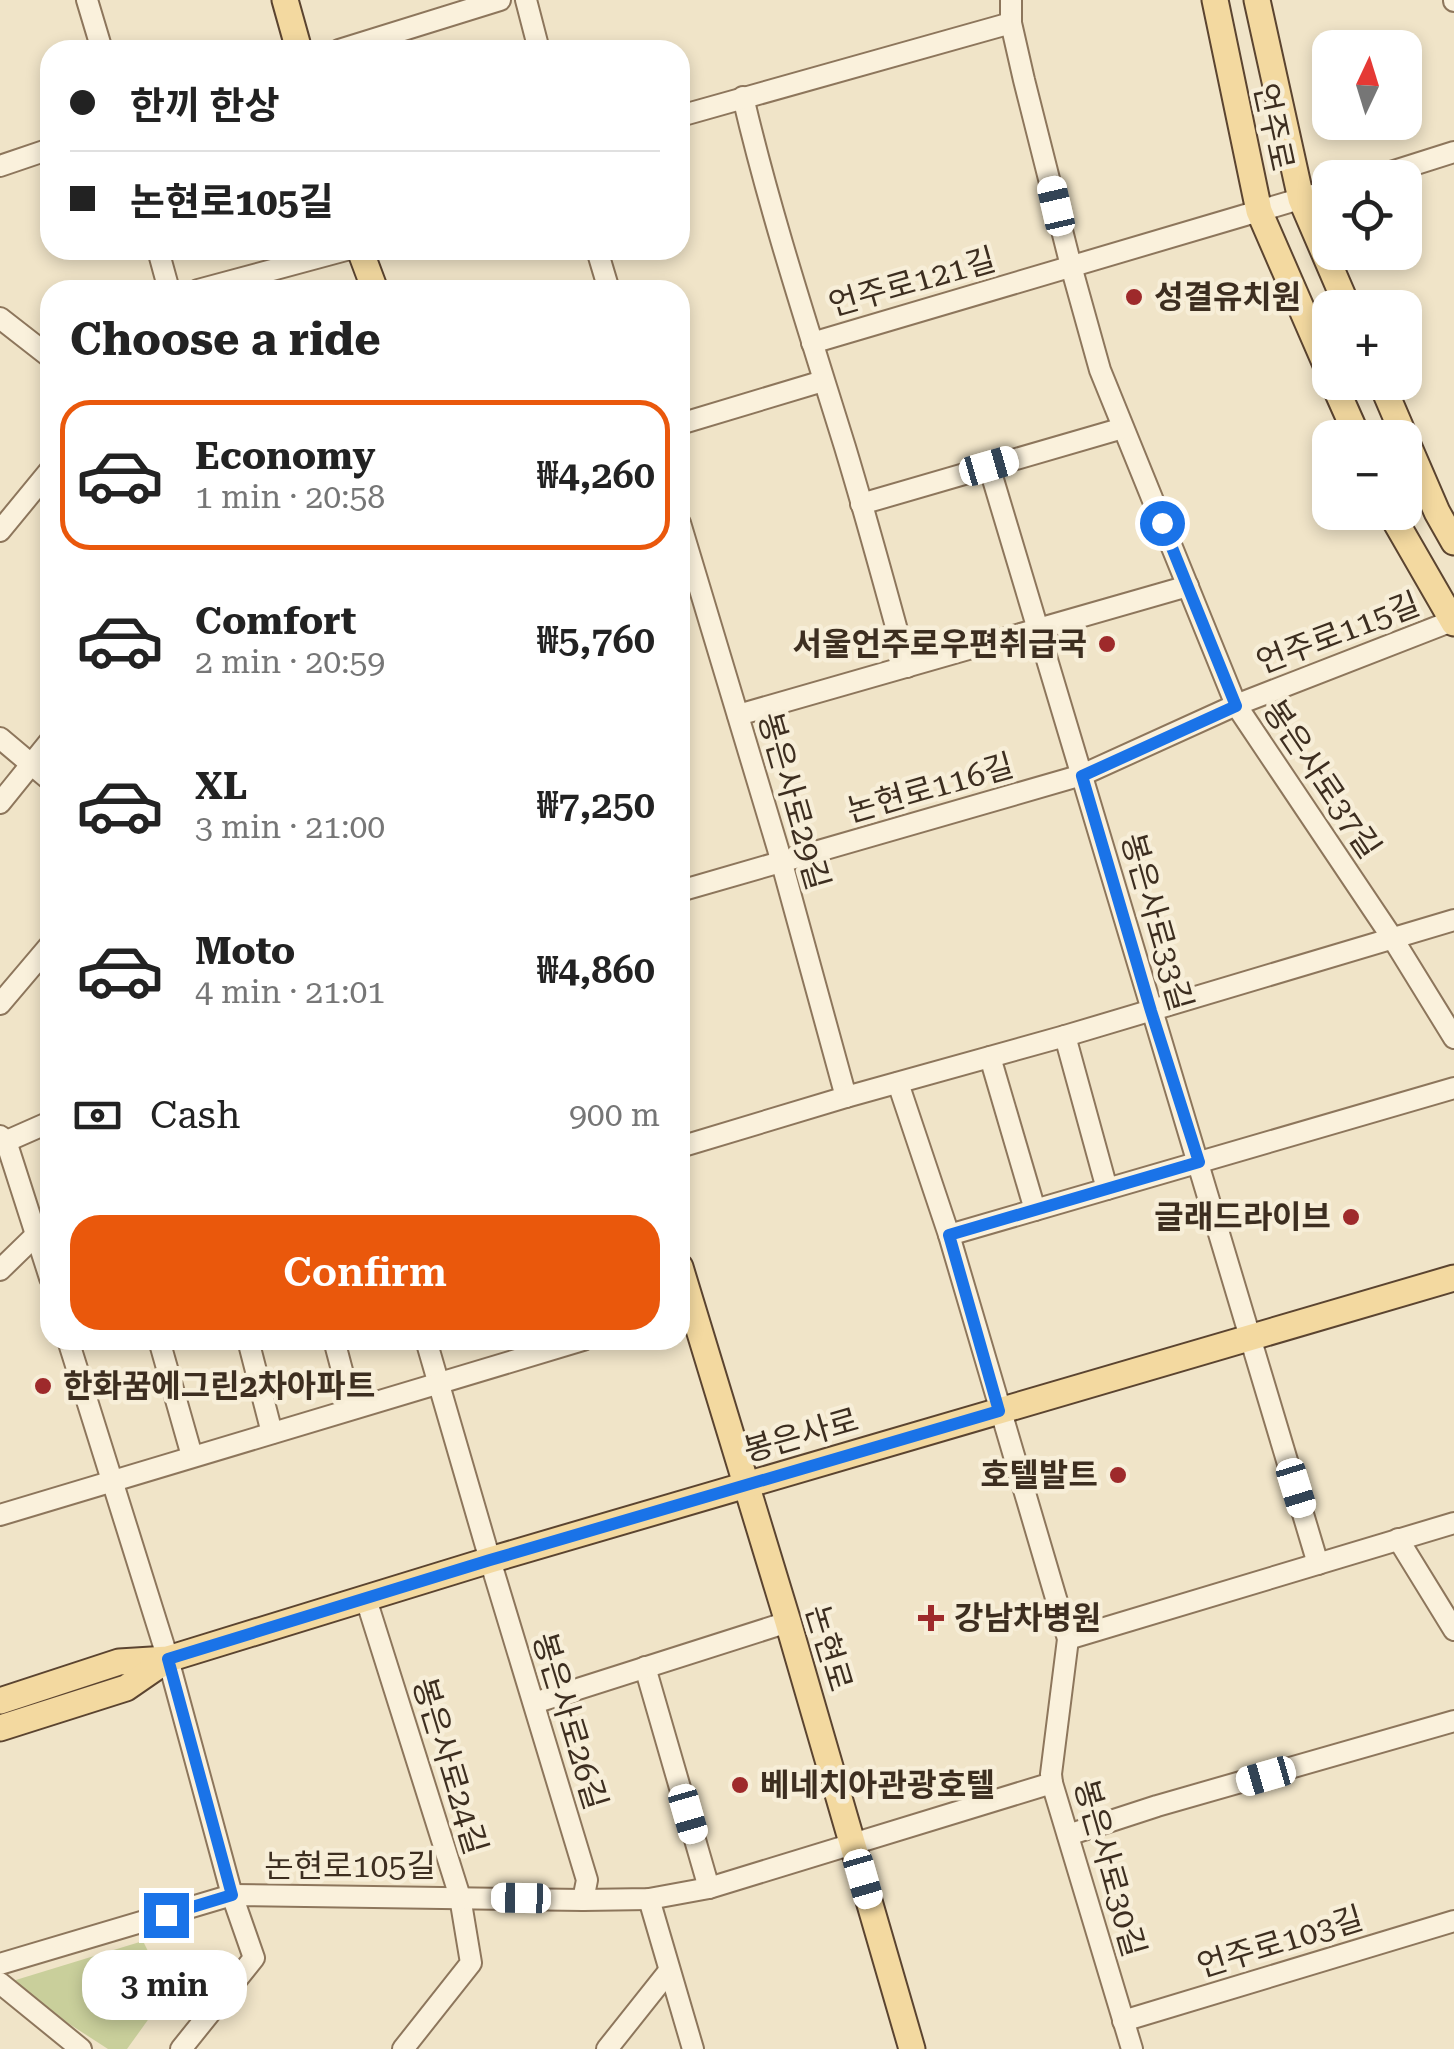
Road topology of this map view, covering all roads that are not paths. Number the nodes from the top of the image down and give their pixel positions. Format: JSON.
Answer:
{"nodes":[{"id":1,"x":87,"y":0,"type":"edge"},
{"id":2,"x":285,"y":0,"type":"edge"},
{"id":3,"x":500,"y":0,"type":"edge"},
{"id":4,"x":526,"y":0,"type":"edge"},
{"id":5,"x":1010,"y":0,"type":"edge"},
{"id":6,"x":1215,"y":0,"type":"edge"},
{"id":7,"x":1257,"y":0,"type":"edge"},
{"id":8,"x":1011,"y":23,"type":"junction"},
{"id":9,"x":99,"y":40,"type":"edge"},
{"id":10,"x":296,"y":40,"type":"edge"},
{"id":11,"x":371,"y":40,"type":"edge"},
{"id":12,"x":536,"y":40,"type":"edge"},
{"id":13,"x":743,"y":97,"type":"junction"},
{"id":14,"x":690,"y":113,"type":"edge"},
{"id":15,"x":40,"y":152,"type":"edge"},
{"id":16,"x":1454,"y":152,"type":"edge"},
{"id":17,"x":1422,"y":162,"type":"edge"},
{"id":18,"x":0,"y":166,"type":"edge"},
{"id":19,"x":1312,"y":196,"type":"edge"},
{"id":20,"x":1301,"y":199,"type":"junction"},
{"id":21,"x":1259,"y":211,"type":"junction"},
{"id":22,"x":309,"y":260,"type":"edge"},
{"id":23,"x":1071,"y":266,"type":"junction"},
{"id":24,"x":235,"y":280,"type":"edge"},
{"id":25,"x":1340,"y":290,"type":"edge"},
{"id":26,"x":0,"y":318,"type":"edge"},
{"id":27,"x":1312,"y":333,"type":"edge"},
{"id":28,"x":812,"y":343,"type":"junction"},
{"id":29,"x":40,"y":349,"type":"edge"},
{"id":30,"x":822,"y":381,"type":"junction"},
{"id":31,"x":690,"y":421,"type":"edge"},
{"id":32,"x":1123,"y":428,"type":"junction"},
{"id":33,"x":989,"y":466,"type":"junction"},
{"id":34,"x":1422,"y":477,"type":"edge"},
{"id":35,"x":40,"y":482,"type":"edge"},
{"id":36,"x":861,"y":504,"type":"junction"},
{"id":37,"x":1437,"y":512,"type":"junction"},
{"id":38,"x":1400,"y":530,"type":"edge"},
{"id":39,"x":1406,"y":530,"type":"edge"},
{"id":40,"x":0,"y":531,"type":"edge"},
{"id":41,"x":1454,"y":542,"type":"edge"},
{"id":42,"x":690,"y":557,"type":"edge"},
{"id":43,"x":1188,"y":586,"type":"junction"},
{"id":44,"x":1453,"y":622,"type":"edge"},
{"id":45,"x":1039,"y":628,"type":"junction"},
{"id":46,"x":908,"y":666,"type":"junction"},
{"id":47,"x":1236,"y":706,"type":"junction"},
{"id":48,"x":738,"y":714,"type":"junction"},
{"id":49,"x":0,"y":738,"type":"edge"},
{"id":50,"x":40,"y":754,"type":"edge"},
{"id":51,"x":32,"y":765,"type":"junction"},
{"id":52,"x":40,"y":772,"type":"edge"},
{"id":53,"x":1082,"y":776,"type":"junction"},
{"id":54,"x":0,"y":803,"type":"edge"},
{"id":55,"x":781,"y":861,"type":"junction"},
{"id":56,"x":690,"y":889,"type":"edge"},
{"id":57,"x":1454,"y":920,"type":"edge"},
{"id":58,"x":1393,"y":939,"type":"junction"},
{"id":59,"x":40,"y":957,"type":"edge"},
{"id":60,"x":0,"y":1004,"type":"edge"},
{"id":61,"x":1151,"y":1011,"type":"junction"},
{"id":62,"x":1066,"y":1036,"type":"junction"},
{"id":63,"x":1454,"y":1038,"type":"edge"},
{"id":64,"x":990,"y":1057,"type":"junction"},
{"id":65,"x":898,"y":1082,"type":"junction"},
{"id":66,"x":1454,"y":1088,"type":"edge"},
{"id":67,"x":846,"y":1097,"type":"junction"},
{"id":68,"x":40,"y":1126,"type":"edge"},
{"id":69,"x":2,"y":1140,"type":"edge"},
{"id":70,"x":690,"y":1144,"type":"edge"},
{"id":71,"x":1199,"y":1162,"type":"junction"},
{"id":72,"x":1107,"y":1189,"type":"junction"},
{"id":73,"x":1035,"y":1210,"type":"junction"},
{"id":74,"x":40,"y":1223,"type":"edge"},
{"id":75,"x":40,"y":1235,"type":"edge"},
{"id":76,"x":949,"y":1235,"type":"junction"},
{"id":77,"x":0,"y":1270,"type":"edge"},
{"id":78,"x":1454,"y":1278,"type":"edge"},
{"id":79,"x":690,"y":1321,"type":"edge"},
{"id":80,"x":1250,"y":1338,"type":"junction"},
{"id":81,"x":71,"y":1350,"type":"edge"},
{"id":82,"x":162,"y":1350,"type":"edge"},
{"id":83,"x":251,"y":1350,"type":"edge"},
{"id":84,"x":337,"y":1350,"type":"edge"},
{"id":85,"x":429,"y":1350,"type":"edge"},
{"id":86,"x":551,"y":1350,"type":"edge"},
{"id":87,"x":440,"y":1383,"type":"junction"},
{"id":88,"x":352,"y":1408,"type":"junction"},
{"id":89,"x":999,"y":1411,"type":"junction"},
{"id":90,"x":272,"y":1433,"type":"junction"},
{"id":91,"x":192,"y":1456,"type":"junction"},
{"id":92,"x":112,"y":1481,"type":"junction"},
{"id":93,"x":745,"y":1486,"type":"junction"},
{"id":94,"x":0,"y":1515,"type":"edge"},
{"id":95,"x":1454,"y":1523,"type":"edge"},
{"id":96,"x":1398,"y":1539,"type":"junction"},
{"id":97,"x":490,"y":1560,"type":"junction"},
{"id":98,"x":1318,"y":1564,"type":"junction"},
{"id":99,"x":366,"y":1599,"type":"junction"},
{"id":100,"x":788,"y":1622,"type":"junction"},
{"id":101,"x":1454,"y":1630,"type":"edge"},
{"id":102,"x":1068,"y":1639,"type":"junction"},
{"id":103,"x":168,"y":1659,"type":"junction"},
{"id":104,"x":645,"y":1667,"type":"junction"},
{"id":105,"x":0,"y":1701,"type":"edge"},
{"id":106,"x":534,"y":1703,"type":"junction"},
{"id":107,"x":1454,"y":1720,"type":"edge"},
{"id":108,"x":0,"y":1728,"type":"edge"},
{"id":109,"x":1052,"y":1784,"type":"junction"},
{"id":110,"x":1068,"y":1835,"type":"junction"},
{"id":111,"x":853,"y":1844,"type":"junction"},
{"id":112,"x":709,"y":1888,"type":"junction"},
{"id":113,"x":232,"y":1895,"type":"junction"},
{"id":114,"x":460,"y":1897,"type":"junction"},
{"id":115,"x":649,"y":1898,"type":"junction"},
{"id":116,"x":583,"y":1900,"type":"junction"},
{"id":117,"x":1454,"y":1921,"type":"edge"},
{"id":118,"x":0,"y":1964,"type":"edge"},
{"id":119,"x":669,"y":1971,"type":"junction"},
{"id":120,"x":0,"y":1983,"type":"edge"},
{"id":121,"x":1123,"y":2021,"type":"junction"},
{"id":122,"x":81,"y":2049,"type":"edge"},
{"id":123,"x":181,"y":2049,"type":"edge"},
{"id":124,"x":402,"y":2049,"type":"edge"},
{"id":125,"x":607,"y":2049,"type":"edge"},
{"id":126,"x":693,"y":2049,"type":"edge"},
{"id":127,"x":912,"y":2049,"type":"edge"},
{"id":128,"x":1132,"y":2049,"type":"edge"}],
"edges":[{"from":1,"to":9,"type":"street"},
{"from":2,"to":10,"type":"main road"},
{"from":3,"to":11,"type":"street"},
{"from":4,"to":12,"type":"street"},
{"from":5,"to":8,"type":"street","name":"봉은사로37길"},
{"from":6,"to":21,"type":"main road","name":"언주로"},
{"from":7,"to":20,"type":"main road","name":"언주로"},
{"from":8,"to":13,"type":"street"},
{"from":8,"to":23,"type":"street","name":"봉은사로37길"},
{"from":13,"to":14,"type":"street"},
{"from":13,"to":28,"type":"street"},
{"from":15,"to":18,"type":"street"},
{"from":16,"to":17,"type":"street"},
{"from":19,"to":20,"type":"street","name":"언주로121길"},
{"from":20,"to":21,"type":"street","name":"언주로121길"},
{"from":20,"to":25,"type":"main road","name":"언주로"},
{"from":21,"to":23,"type":"street","name":"언주로121길"},
{"from":21,"to":27,"type":"main road","name":"언주로"},
{"from":22,"to":24,"type":"street"},
{"from":23,"to":28,"type":"street","name":"언주로121길"},
{"from":23,"to":32,"type":"street","name":"봉은사로37길"},
{"from":26,"to":29,"type":"street"},
{"from":28,"to":30,"type":"street"},
{"from":30,"to":31,"type":"street"},
{"from":30,"to":36,"type":"street"},
{"from":32,"to":33,"type":"street"},
{"from":32,"to":43,"type":"street","name":"봉은사로37길"},
{"from":33,"to":36,"type":"street"},
{"from":33,"to":45,"type":"street","name":"봉은사로33길"},
{"from":34,"to":37,"type":"main road"},
{"from":35,"to":40,"type":"street"},
{"from":36,"to":46,"type":"street"},
{"from":37,"to":39,"type":"main road"},
{"from":37,"to":41,"type":"main road"},
{"from":38,"to":44,"type":"main road"},
{"from":42,"to":48,"type":"street","name":"봉은사로29길"},
{"from":43,"to":45,"type":"street"},
{"from":43,"to":47,"type":"street","name":"봉은사로37길"},
{"from":44,"to":47,"type":"street","name":"언주로115길"},
{"from":45,"to":46,"type":"street"},
{"from":45,"to":53,"type":"street","name":"봉은사로33길"},
{"from":46,"to":48,"type":"street"},
{"from":47,"to":53,"type":"street","name":"언주로115길"},
{"from":47,"to":58,"type":"street","name":"봉은사로37길"},
{"from":48,"to":55,"type":"street","name":"봉은사로29길"},
{"from":49,"to":51,"type":"street"},
{"from":50,"to":51,"type":"street"},
{"from":51,"to":52,"type":"street"},
{"from":51,"to":54,"type":"street"},
{"from":53,"to":55,"type":"street","name":"논현로116길"},
{"from":53,"to":61,"type":"street","name":"봉은사로33길"},
{"from":55,"to":56,"type":"street","name":"논현로116길"},
{"from":55,"to":67,"type":"street","name":"봉은사로29길"},
{"from":57,"to":58,"type":"street"},
{"from":58,"to":61,"type":"street"},
{"from":58,"to":63,"type":"street","name":"봉은사로37길"},
{"from":59,"to":60,"type":"street"},
{"from":61,"to":62,"type":"street"},
{"from":61,"to":71,"type":"street","name":"봉은사로33길"},
{"from":62,"to":64,"type":"street"},
{"from":62,"to":72,"type":"street"},
{"from":64,"to":65,"type":"street"},
{"from":64,"to":73,"type":"street"},
{"from":65,"to":67,"type":"street"},
{"from":65,"to":76,"type":"street"},
{"from":66,"to":71,"type":"street"},
{"from":67,"to":70,"type":"street"},
{"from":68,"to":69,"type":"street"},
{"from":69,"to":74,"type":"street"},
{"from":71,"to":72,"type":"street"},
{"from":71,"to":80,"type":"street","name":"봉은사로33길"},
{"from":72,"to":73,"type":"street"},
{"from":73,"to":76,"type":"street"},
{"from":75,"to":77,"type":"street"},
{"from":76,"to":89,"type":"street"},
{"from":78,"to":80,"type":"main road","name":"봉은사로"},
{"from":79,"to":93,"type":"main road","name":"논현로"},
{"from":80,"to":89,"type":"main road","name":"봉은사로"},
{"from":80,"to":98,"type":"street","name":"봉은사로33길"},
{"from":81,"to":92,"type":"street"},
{"from":82,"to":91,"type":"street"},
{"from":83,"to":90,"type":"street"},
{"from":84,"to":88,"type":"street"},
{"from":85,"to":87,"type":"street","name":"봉은사로26길"},
{"from":86,"to":87,"type":"street"},
{"from":87,"to":88,"type":"street"},
{"from":87,"to":97,"type":"street","name":"봉은사로26길"},
{"from":88,"to":90,"type":"street"},
{"from":89,"to":93,"type":"main road","name":"봉은사로"},
{"from":89,"to":102,"type":"street","name":"봉은사로30길"},
{"from":90,"to":91,"type":"street"},
{"from":91,"to":92,"type":"street"},
{"from":92,"to":94,"type":"street"},
{"from":92,"to":103,"type":"street"},
{"from":93,"to":97,"type":"main road","name":"봉은사로"},
{"from":93,"to":100,"type":"main road","name":"논현로"},
{"from":95,"to":96,"type":"street"},
{"from":96,"to":98,"type":"street"},
{"from":96,"to":101,"type":"street"},
{"from":97,"to":99,"type":"main road","name":"봉은사로"},
{"from":97,"to":106,"type":"street","name":"봉은사로26길"},
{"from":98,"to":102,"type":"street"},
{"from":99,"to":103,"type":"main road","name":"봉은사로"},
{"from":99,"to":114,"type":"street","name":"봉은사로24길"},
{"from":100,"to":104,"type":"street"},
{"from":100,"to":111,"type":"main road","name":"논현로"},
{"from":102,"to":109,"type":"street","name":"봉은사로30길"},
{"from":103,"to":105,"type":"main road","name":"봉은사로"},
{"from":103,"to":108,"type":"main road","name":"봉은사로"},
{"from":103,"to":113,"type":"street"},
{"from":104,"to":106,"type":"street"},
{"from":104,"to":112,"type":"street"},
{"from":106,"to":116,"type":"street","name":"봉은사로26길"},
{"from":107,"to":110,"type":"street"},
{"from":109,"to":110,"type":"street","name":"봉은사로30길"},
{"from":109,"to":111,"type":"street","name":"논현로105길"},
{"from":110,"to":121,"type":"street","name":"봉은사로30길"},
{"from":111,"to":112,"type":"street","name":"논현로105길"},
{"from":111,"to":127,"type":"main road","name":"논현로"},
{"from":112,"to":115,"type":"street","name":"논현로105길"},
{"from":113,"to":114,"type":"street","name":"논현로105길"},
{"from":113,"to":118,"type":"street","name":"논현로105길"},
{"from":113,"to":123,"type":"street"},
{"from":114,"to":116,"type":"street","name":"논현로105길"},
{"from":114,"to":124,"type":"street","name":"봉은사로24길"},
{"from":115,"to":116,"type":"street","name":"논현로105길"},
{"from":115,"to":119,"type":"street"},
{"from":117,"to":121,"type":"street","name":"언주로103길"},
{"from":119,"to":125,"type":"street"},
{"from":119,"to":126,"type":"street"},
{"from":120,"to":122,"type":"street"},
{"from":121,"to":128,"type":"street","name":"봉은사로30길"}]}
